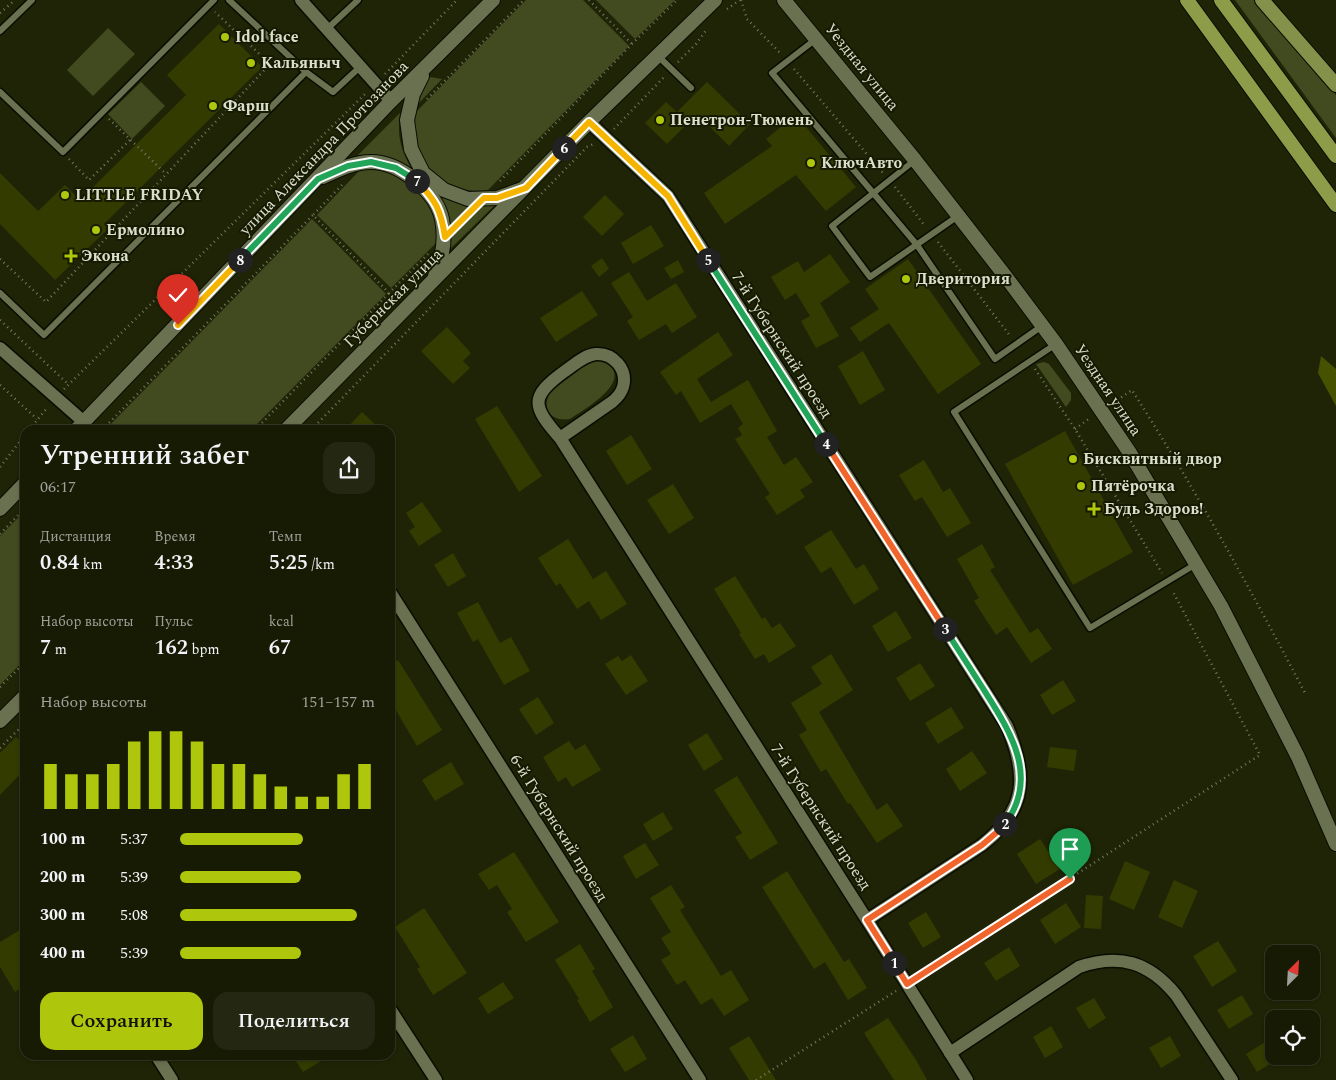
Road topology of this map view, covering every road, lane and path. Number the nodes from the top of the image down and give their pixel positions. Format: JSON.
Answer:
{"nodes":[{"id":1,"x":15,"y":0,"type":"edge"},
{"id":2,"x":32,"y":0,"type":"edge"},
{"id":3,"x":214,"y":0,"type":"edge"},
{"id":4,"x":229,"y":0,"type":"edge"},
{"id":5,"x":301,"y":0,"type":"edge"},
{"id":6,"x":358,"y":0,"type":"edge"},
{"id":7,"x":457,"y":0,"type":"edge"},
{"id":8,"x":493,"y":0,"type":"edge"},
{"id":9,"x":524,"y":0,"type":"edge"},
{"id":10,"x":589,"y":0,"type":"edge"},
{"id":11,"x":677,"y":0,"type":"edge"},
{"id":12,"x":716,"y":0,"type":"edge"},
{"id":13,"x":740,"y":0,"type":"edge"},
{"id":14,"x":784,"y":0,"type":"edge"},
{"id":15,"x":1187,"y":0,"type":"edge"},
{"id":16,"x":1221,"y":0,"type":"edge"},
{"id":17,"x":1262,"y":0,"type":"edge"},
{"id":18,"x":208,"y":6,"type":"junction"},
{"id":19,"x":0,"y":13,"type":"edge"},
{"id":20,"x":721,"y":13,"type":"dead end"},
{"id":21,"x":710,"y":24,"type":"dead end"},
{"id":22,"x":327,"y":29,"type":"junction"},
{"id":23,"x":0,"y":31,"type":"edge"},
{"id":24,"x":816,"y":39,"type":"junction"},
{"id":25,"x":632,"y":44,"type":"junction"},
{"id":26,"x":658,"y":56,"type":"junction"},
{"id":27,"x":361,"y":66,"type":"junction"},
{"id":28,"x":425,"y":68,"type":"junction"},
{"id":29,"x":672,"y":69,"type":"junction"},
{"id":30,"x":306,"y":72,"type":"junction"},
{"id":31,"x":376,"y":84,"type":"junction"},
{"id":32,"x":1336,"y":85,"type":"edge"},
{"id":33,"x":691,"y":88,"type":"dead end"},
{"id":34,"x":0,"y":92,"type":"edge"},
{"id":35,"x":391,"y":101,"type":"junction"},
{"id":36,"x":409,"y":110,"type":"junction"},
{"id":37,"x":103,"y":112,"type":"junction"},
{"id":38,"x":589,"y":122,"type":"junction"},
{"id":39,"x":606,"y":138,"type":"junction"},
{"id":40,"x":130,"y":140,"type":"junction"},
{"id":41,"x":63,"y":152,"type":"junction"},
{"id":42,"x":1336,"y":156,"type":"edge"},
{"id":43,"x":915,"y":160,"type":"junction"},
{"id":44,"x":351,"y":166,"type":"junction"},
{"id":45,"x":166,"y":175,"type":"junction"},
{"id":46,"x":318,"y":179,"type":"junction"},
{"id":47,"x":526,"y":188,"type":"junction"},
{"id":48,"x":1323,"y":188,"type":"junction"},
{"id":49,"x":874,"y":192,"type":"junction"},
{"id":50,"x":484,"y":198,"type":"junction"},
{"id":51,"x":1336,"y":205,"type":"edge"},
{"id":52,"x":1336,"y":212,"type":"edge"},
{"id":53,"x":314,"y":215,"type":"junction"},
{"id":54,"x":958,"y":216,"type":"junction"},
{"id":55,"x":445,"y":237,"type":"junction"},
{"id":56,"x":917,"y":245,"type":"junction"},
{"id":57,"x":0,"y":259,"type":"edge"},
{"id":58,"x":432,"y":284,"type":"junction"},
{"id":59,"x":0,"y":293,"type":"edge"},
{"id":60,"x":389,"y":293,"type":"junction"},
{"id":61,"x":0,"y":320,"type":"edge"},
{"id":62,"x":1043,"y":326,"type":"junction"},
{"id":63,"x":1056,"y":344,"type":"junction"},
{"id":64,"x":0,"y":348,"type":"edge"},
{"id":65,"x":68,"y":384,"type":"junction"},
{"id":66,"x":0,"y":385,"type":"edge"},
{"id":67,"x":55,"y":398,"type":"junction"},
{"id":68,"x":1101,"y":411,"type":"junction"},
{"id":69,"x":37,"y":419,"type":"junction"},
{"id":70,"x":33,"y":425,"type":"edge"},
{"id":71,"x":79,"y":425,"type":"edge"},
{"id":72,"x":81,"y":425,"type":"edge"},
{"id":73,"x":107,"y":425,"type":"edge"},
{"id":74,"x":260,"y":425,"type":"edge"},
{"id":75,"x":291,"y":425,"type":"edge"},
{"id":76,"x":316,"y":425,"type":"edge"},
{"id":77,"x":1074,"y":428,"type":"dead end"},
{"id":78,"x":560,"y":438,"type":"junction"},
{"id":79,"x":20,"y":441,"type":"edge"},
{"id":80,"x":0,"y":467,"type":"edge"},
{"id":81,"x":20,"y":488,"type":"edge"},
{"id":82,"x":0,"y":509,"type":"edge"},
{"id":83,"x":20,"y":513,"type":"edge"},
{"id":84,"x":0,"y":534,"type":"edge"},
{"id":85,"x":1197,"y":564,"type":"junction"},
{"id":86,"x":395,"y":600,"type":"edge"},
{"id":87,"x":20,"y":667,"type":"edge"},
{"id":88,"x":0,"y":687,"type":"edge"},
{"id":89,"x":1305,"y":693,"type":"dead end"},
{"id":90,"x":20,"y":701,"type":"edge"},
{"id":91,"x":0,"y":721,"type":"edge"},
{"id":92,"x":20,"y":728,"type":"edge"},
{"id":93,"x":0,"y":748,"type":"edge"},
{"id":94,"x":1260,"y":755,"type":"dead end"},
{"id":95,"x":1336,"y":844,"type":"edge"},
{"id":96,"x":867,"y":920,"type":"junction"},
{"id":97,"x":907,"y":984,"type":"junction"},
{"id":98,"x":395,"y":1017,"type":"edge"},
{"id":99,"x":950,"y":1053,"type":"junction"},
{"id":100,"x":159,"y":1060,"type":"edge"},
{"id":101,"x":172,"y":1080,"type":"edge"},
{"id":102,"x":436,"y":1080,"type":"edge"},
{"id":103,"x":700,"y":1080,"type":"edge"},
{"id":104,"x":756,"y":1080,"type":"edge"},
{"id":105,"x":967,"y":1080,"type":"edge"},
{"id":106,"x":1232,"y":1080,"type":"edge"}],
"edges":[{"from":1,"to":19,"type":"path"},
{"from":2,"to":23,"type":"lane"},
{"from":3,"to":18,"type":"lane"},
{"from":4,"to":30,"type":"lane"},
{"from":5,"to":22,"type":"street"},
{"from":6,"to":22,"type":"lane"},
{"from":7,"to":31,"type":"path"},
{"from":8,"to":28,"type":"street","name":"улица Александра Протозанова"},
{"from":9,"to":36,"type":"path"},
{"from":10,"to":25,"type":"path"},
{"from":11,"to":25,"type":"path"},
{"from":12,"to":26,"type":"street","name":"Губернская улица"},
{"from":13,"to":20,"type":"path"},
{"from":14,"to":24,"type":"street","name":"Уездная улица"},
{"from":15,"to":48,"type":"highway"},
{"from":16,"to":42,"type":"highway"},
{"from":17,"to":32,"type":"main road"},
{"from":18,"to":37,"type":"lane"},
{"from":18,"to":45,"type":"path"},
{"from":21,"to":29,"type":"path"},
{"from":22,"to":27,"type":"street"},
{"from":24,"to":43,"type":"street","name":"Уездная улица"},
{"from":24,"to":49,"type":"lane"},
{"from":25,"to":50,"type":"path"},
{"from":26,"to":29,"type":"lane"},
{"from":26,"to":38,"type":"street","name":"Губернская улица"},
{"from":27,"to":30,"type":"lane"},
{"from":27,"to":31,"type":"street"},
{"from":28,"to":35,"type":"street","name":"улица Александра Протозанова"},
{"from":28,"to":36,"type":"street"},
{"from":29,"to":33,"type":"lane"},
{"from":29,"to":39,"type":"path"},
{"from":30,"to":59,"type":"lane"},
{"from":31,"to":35,"type":"street"},
{"from":31,"to":65,"type":"path"},
{"from":34,"to":41,"type":"lane"},
{"from":35,"to":46,"type":"street","name":"улица Александра Протозанова"},
{"from":36,"to":50,"type":"street"},
{"from":37,"to":40,"type":"path"},
{"from":37,"to":41,"type":"lane"},
{"from":38,"to":39,"type":"street","name":"7-й Губернский проезд"},
{"from":38,"to":47,"type":"street","name":"Губернская улица"},
{"from":39,"to":76,"type":"path"},
{"from":39,"to":96,"type":"street","name":"7-й Губернский проезд"},
{"from":40,"to":41,"type":"path"},
{"from":40,"to":45,"type":"path"},
{"from":43,"to":49,"type":"lane"},
{"from":43,"to":54,"type":"street","name":"Уездная улица"},
{"from":44,"to":46,"type":"street"},
{"from":44,"to":53,"type":"path"},
{"from":44,"to":55,"type":"street"},
{"from":45,"to":57,"type":"path"},
{"from":46,"to":72,"type":"street","name":"улица Александра Протозанова"},
{"from":47,"to":50,"type":"street"},
{"from":47,"to":58,"type":"street","name":"Губернская улица"},
{"from":48,"to":51,"type":"highway"},
{"from":48,"to":52,"type":"highway"},
{"from":49,"to":56,"type":"lane"},
{"from":49,"to":56,"type":"lane"},
{"from":50,"to":55,"type":"path"},
{"from":53,"to":60,"type":"path"},
{"from":53,"to":73,"type":"path"},
{"from":54,"to":56,"type":"lane"},
{"from":54,"to":62,"type":"street","name":"Уездная улица"},
{"from":55,"to":58,"type":"street"},
{"from":55,"to":60,"type":"path"},
{"from":56,"to":62,"type":"lane"},
{"from":58,"to":75,"type":"street","name":"Губернская улица"},
{"from":60,"to":74,"type":"path"},
{"from":61,"to":65,"type":"path"},
{"from":62,"to":63,"type":"street","name":"Уездная улица"},
{"from":63,"to":68,"type":"street","name":"Уездная улица"},
{"from":63,"to":85,"type":"lane"},
{"from":64,"to":67,"type":"street"},
{"from":65,"to":67,"type":"path"},
{"from":66,"to":69,"type":"path"},
{"from":67,"to":69,"type":"path"},
{"from":67,"to":71,"type":"street"},
{"from":68,"to":77,"type":"path"},
{"from":68,"to":85,"type":"street","name":"Уездная улица"},
{"from":68,"to":89,"type":"path"},
{"from":69,"to":70,"type":"path"},
{"from":78,"to":78,"type":"street","name":"7-й Губернский проезд"},
{"from":78,"to":96,"type":"street","name":"7-й Губернский проезд"},
{"from":79,"to":80,"type":"path"},
{"from":81,"to":82,"type":"street"},
{"from":83,"to":84,"type":"path"},
{"from":85,"to":95,"type":"street","name":"Уездная улица"},
{"from":86,"to":103,"type":"street","name":"6-й Губернский проезд"},
{"from":87,"to":88,"type":"path"},
{"from":90,"to":91,"type":"street"},
{"from":92,"to":93,"type":"path"},
{"from":94,"to":97,"type":"path"},
{"from":96,"to":97,"type":"street"},
{"from":97,"to":99,"type":"street"},
{"from":97,"to":104,"type":"path"},
{"from":98,"to":102,"type":"street"},
{"from":99,"to":105,"type":"street"},
{"from":99,"to":106,"type":"street"},
{"from":100,"to":101,"type":"street"}]}
